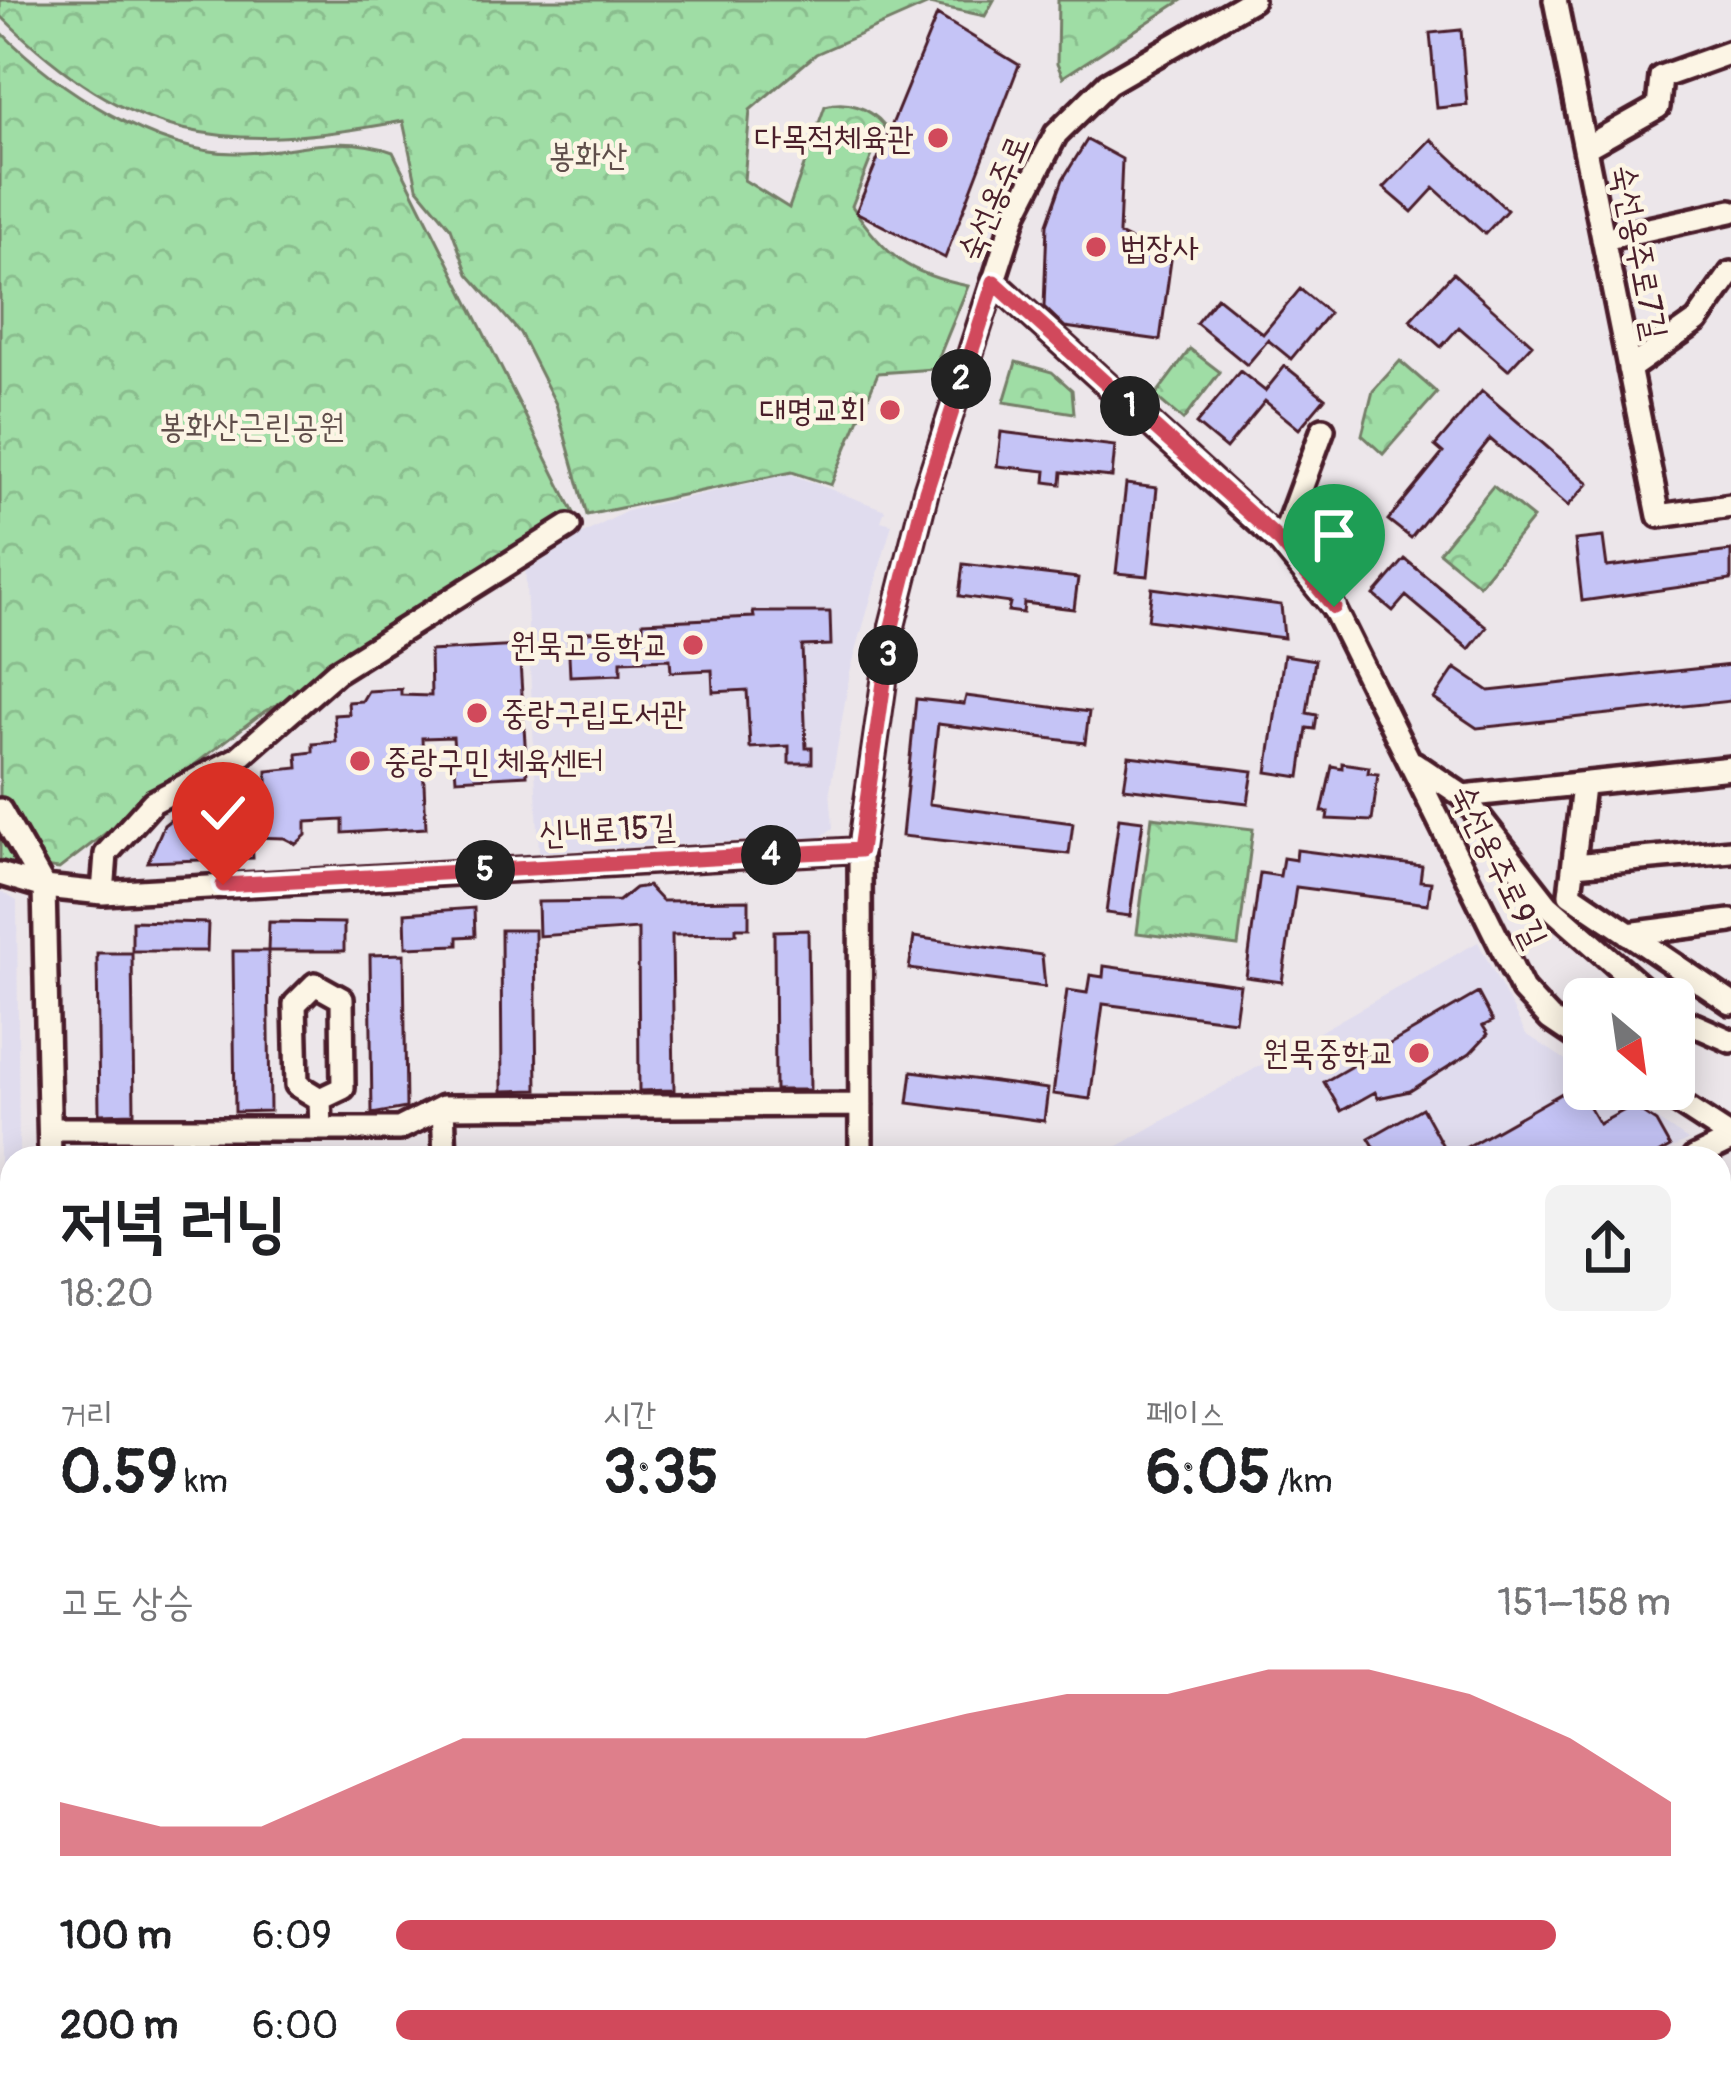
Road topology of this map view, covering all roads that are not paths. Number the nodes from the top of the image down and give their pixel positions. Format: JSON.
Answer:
{"nodes":[{"id":1,"x":1252,"y":0,"type":"edge"},
{"id":2,"x":1555,"y":0,"type":"edge"},
{"id":3,"x":1731,"y":52,"type":"edge"},
{"id":4,"x":1585,"y":148,"type":"junction"},
{"id":5,"x":1731,"y":211,"type":"edge"},
{"id":6,"x":1603,"y":239,"type":"junction"},
{"id":7,"x":1731,"y":273,"type":"edge"},
{"id":8,"x":994,"y":282,"type":"junction"},
{"id":9,"x":1629,"y":369,"type":"junction"},
{"id":10,"x":1323,"y":429,"type":"dead end"},
{"id":11,"x":1731,"y":506,"type":"edge"},
{"id":12,"x":568,"y":526,"type":"dead end"},
{"id":13,"x":1281,"y":542,"type":"junction"},
{"id":14,"x":1413,"y":763,"type":"junction"},
{"id":15,"x":1731,"y":768,"type":"edge"},
{"id":16,"x":1582,"y":786,"type":"junction"},
{"id":17,"x":1462,"y":796,"type":"junction"},
{"id":18,"x":0,"y":810,"type":"edge"},
{"id":19,"x":860,"y":850,"type":"junction"},
{"id":20,"x":1731,"y":851,"type":"edge"},
{"id":21,"x":1574,"y":865,"type":"junction"},
{"id":22,"x":0,"y":874,"type":"edge"},
{"id":23,"x":44,"y":887,"type":"junction"},
{"id":24,"x":103,"y":893,"type":"junction"},
{"id":25,"x":1731,"y":921,"type":"edge"},
{"id":26,"x":1628,"y":934,"type":"junction"},
{"id":27,"x":1631,"y":978,"type":"edge"},
{"id":28,"x":1731,"y":1003,"type":"edge"},
{"id":29,"x":1695,"y":1026,"type":"edge"},
{"id":30,"x":1563,"y":1028,"type":"edge"},
{"id":31,"x":1731,"y":1042,"type":"edge"},
{"id":32,"x":320,"y":1099,"type":"junction"},
{"id":33,"x":861,"y":1105,"type":"junction"},
{"id":34,"x":443,"y":1107,"type":"junction"},
{"id":35,"x":1688,"y":1110,"type":"edge"},
{"id":36,"x":50,"y":1129,"type":"junction"},
{"id":37,"x":321,"y":1129,"type":"junction"},
{"id":38,"x":1731,"y":1139,"type":"edge"},
{"id":39,"x":50,"y":1146,"type":"edge"},
{"id":40,"x":445,"y":1146,"type":"edge"},
{"id":41,"x":861,"y":1146,"type":"edge"}],
"edges":[{"from":1,"to":8,"type":"street","name":"숙선옹주로"},
{"from":2,"to":4,"type":"street","name":"숙선옹주로7길"},
{"from":3,"to":4,"type":"street"},
{"from":4,"to":6,"type":"street","name":"숙선옹주로7길"},
{"from":5,"to":6,"type":"street"},
{"from":6,"to":9,"type":"street","name":"숙선옹주로7길"},
{"from":7,"to":9,"type":"street"},
{"from":8,"to":13,"type":"street","name":"숙선옹주로9길"},
{"from":8,"to":19,"type":"street","name":"숙선옹주로"},
{"from":9,"to":11,"type":"street","name":"숙선옹주로7길"},
{"from":10,"to":13,"type":"street"},
{"from":12,"to":24,"type":"street"},
{"from":13,"to":14,"type":"street","name":"숙선옹주로9길"},
{"from":14,"to":17,"type":"street","name":"숙선옹주로9길"},
{"from":14,"to":30,"type":"street","name":"숙선옹주로9길"},
{"from":15,"to":16,"type":"street","name":"숙선옹주로9길"},
{"from":16,"to":17,"type":"street","name":"숙선옹주로9길"},
{"from":16,"to":21,"type":"street"},
{"from":17,"to":27,"type":"street"},
{"from":18,"to":23,"type":"street"},
{"from":19,"to":24,"type":"street","name":"신내로15길"},
{"from":19,"to":33,"type":"street","name":"숙선옹주로"},
{"from":20,"to":21,"type":"street"},
{"from":21,"to":26,"type":"street"},
{"from":22,"to":23,"type":"street","name":"신내로15길"},
{"from":23,"to":24,"type":"street","name":"신내로15길"},
{"from":23,"to":36,"type":"street"},
{"from":25,"to":26,"type":"street"},
{"from":26,"to":28,"type":"street"},
{"from":29,"to":31,"type":"street"},
{"from":32,"to":32,"type":"street"},
{"from":32,"to":37,"type":"street"},
{"from":33,"to":34,"type":"street"},
{"from":33,"to":41,"type":"street","name":"숙선옹주로"},
{"from":34,"to":37,"type":"street"},
{"from":34,"to":40,"type":"street"},
{"from":35,"to":38,"type":"street"},
{"from":36,"to":37,"type":"street"},
{"from":36,"to":39,"type":"street"}]}
